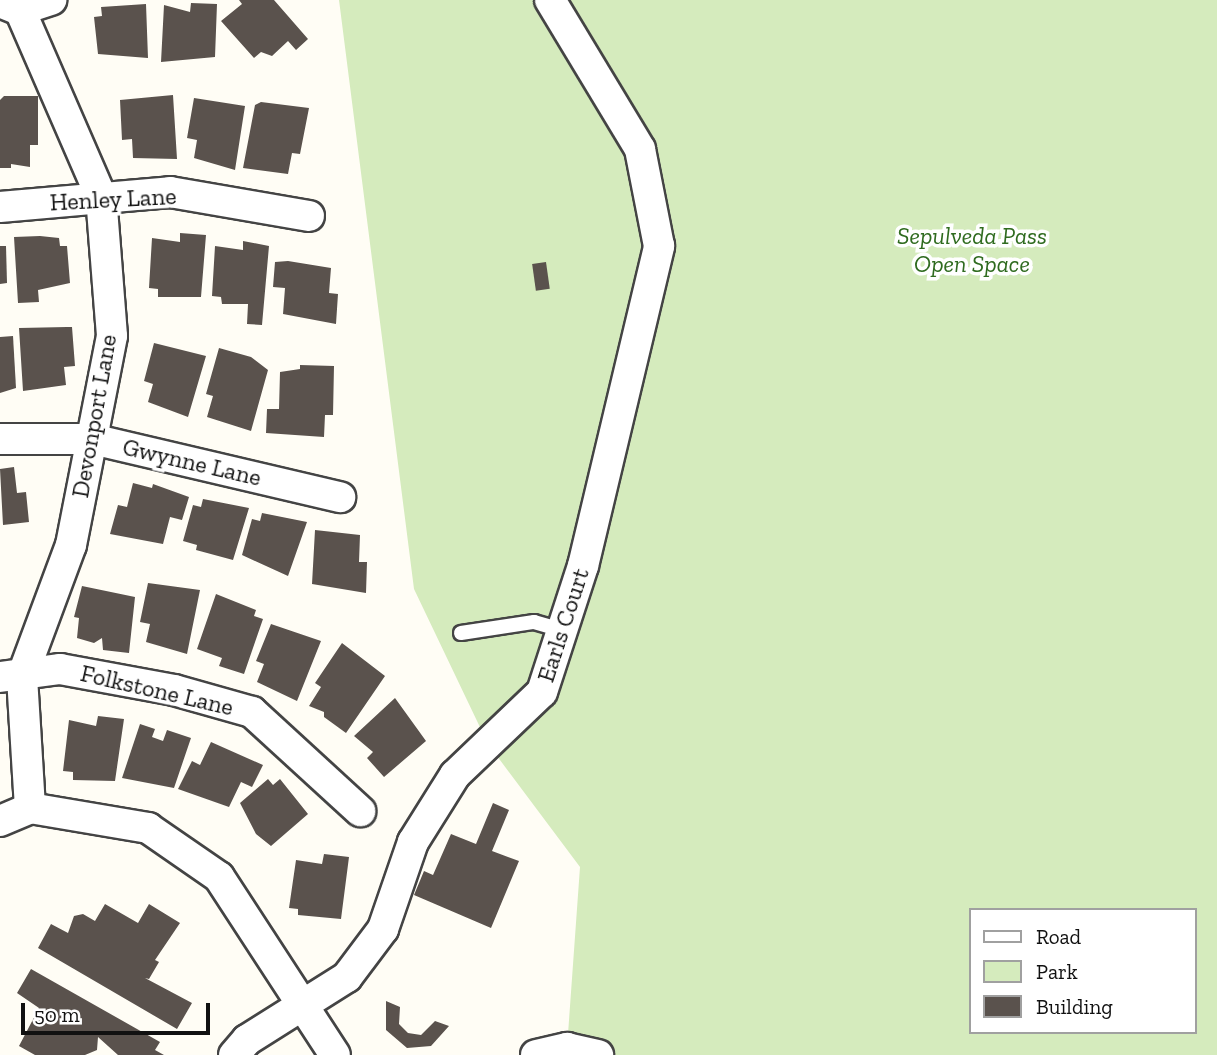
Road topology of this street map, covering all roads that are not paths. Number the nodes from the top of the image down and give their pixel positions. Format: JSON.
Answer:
{"nodes":[{"id":1,"x":51,"y":0,"type":"edge"},
{"id":2,"x":550,"y":0,"type":"edge"},
{"id":3,"x":10,"y":6,"type":"edge"},
{"id":4,"x":101,"y":196,"type":"junction"},
{"id":5,"x":0,"y":207,"type":"edge"},
{"id":6,"x":309,"y":216,"type":"dead end"},
{"id":7,"x":0,"y":439,"type":"edge"},
{"id":8,"x":92,"y":439,"type":"junction"},
{"id":9,"x":340,"y":497,"type":"dead end"},
{"id":10,"x":562,"y":630,"type":"junction"},
{"id":11,"x":461,"y":633,"type":"dead end"},
{"id":12,"x":11,"y":677,"type":"edge"},
{"id":13,"x":30,"y":808,"type":"junction"},
{"id":14,"x":360,"y":811,"type":"dead end"},
{"id":15,"x":0,"y":821,"type":"edge"},
{"id":16,"x":305,"y":1006,"type":"junction"},
{"id":17,"x":234,"y":1055,"type":"edge"},
{"id":18,"x":335,"y":1055,"type":"edge"},
{"id":19,"x":536,"y":1055,"type":"edge"},
{"id":20,"x":598,"y":1055,"type":"edge"}],
"edges":[{"from":1,"to":3,"type":"street"},
{"from":2,"to":10,"type":"street","name":"Earls Court"},
{"from":3,"to":4,"type":"street","name":"Devonport Lane"},
{"from":4,"to":5,"type":"street","name":"Henley Lane"},
{"from":4,"to":6,"type":"street","name":"Henley Lane"},
{"from":4,"to":8,"type":"street","name":"Devonport Lane"},
{"from":7,"to":8,"type":"street","name":"Gwynne Lane"},
{"from":8,"to":9,"type":"street","name":"Gwynne Lane"},
{"from":8,"to":12,"type":"street","name":"Devonport Lane"},
{"from":10,"to":11,"type":"lane"},
{"from":10,"to":16,"type":"street","name":"Earls Court"},
{"from":12,"to":13,"type":"street","name":"Devonport Lane"},
{"from":12,"to":14,"type":"street","name":"Folkstone Lane"},
{"from":13,"to":15,"type":"street"},
{"from":13,"to":16,"type":"street"},
{"from":16,"to":17,"type":"street","name":"Earls Court"},
{"from":16,"to":18,"type":"street"},
{"from":19,"to":20,"type":"street"}]}
